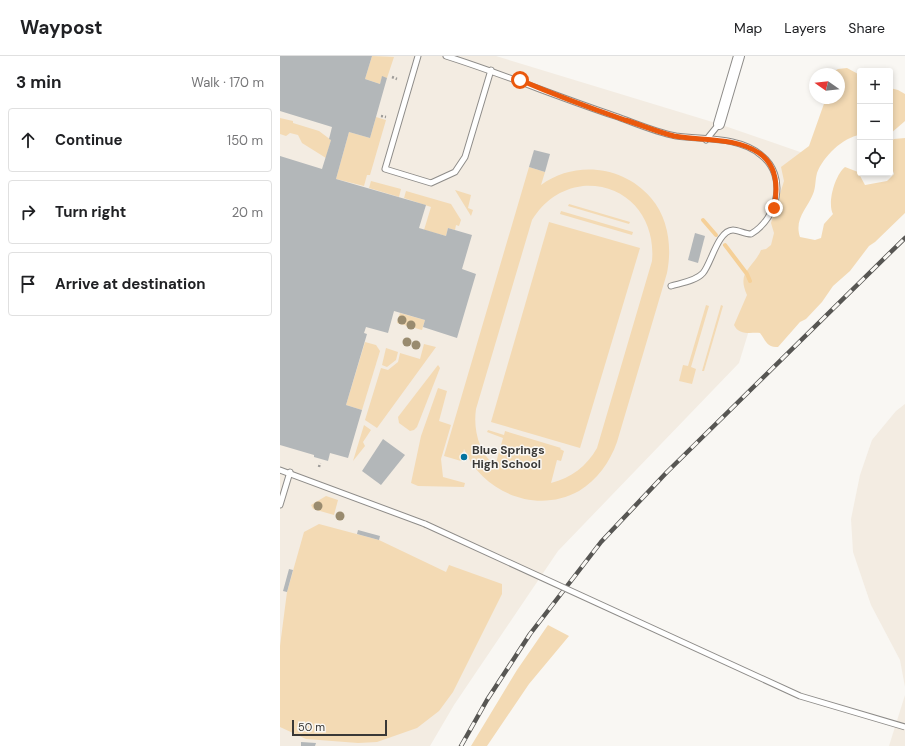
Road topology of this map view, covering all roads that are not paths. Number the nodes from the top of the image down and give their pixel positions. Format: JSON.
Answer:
{"nodes":[{"id":1,"x":418,"y":56,"type":"edge"},
{"id":2,"x":446,"y":56,"type":"edge"},
{"id":3,"x":739,"y":56,"type":"edge"},
{"id":4,"x":491,"y":70,"type":"junction"},
{"id":5,"x":719,"y":124,"type":"joint"},
{"id":6,"x":706,"y":140,"type":"junction"},
{"id":7,"x":671,"y":286,"type":"dead end"},
{"id":8,"x":280,"y":470,"type":"edge"},
{"id":9,"x":290,"y":472,"type":"junction"},
{"id":10,"x":280,"y":505,"type":"edge"},
{"id":11,"x":905,"y":727,"type":"edge"}],
"edges":[{"from":1,"to":4,"type":"lane"},
{"from":2,"to":4,"type":"lane"},
{"from":3,"to":5,"type":"street"},
{"from":4,"to":6,"type":"lane"},
{"from":5,"to":6,"type":"lane"},
{"from":6,"to":7,"type":"lane"},
{"from":8,"to":9,"type":"lane"},
{"from":9,"to":10,"type":"lane"},
{"from":9,"to":11,"type":"lane","bridge":true}]}
